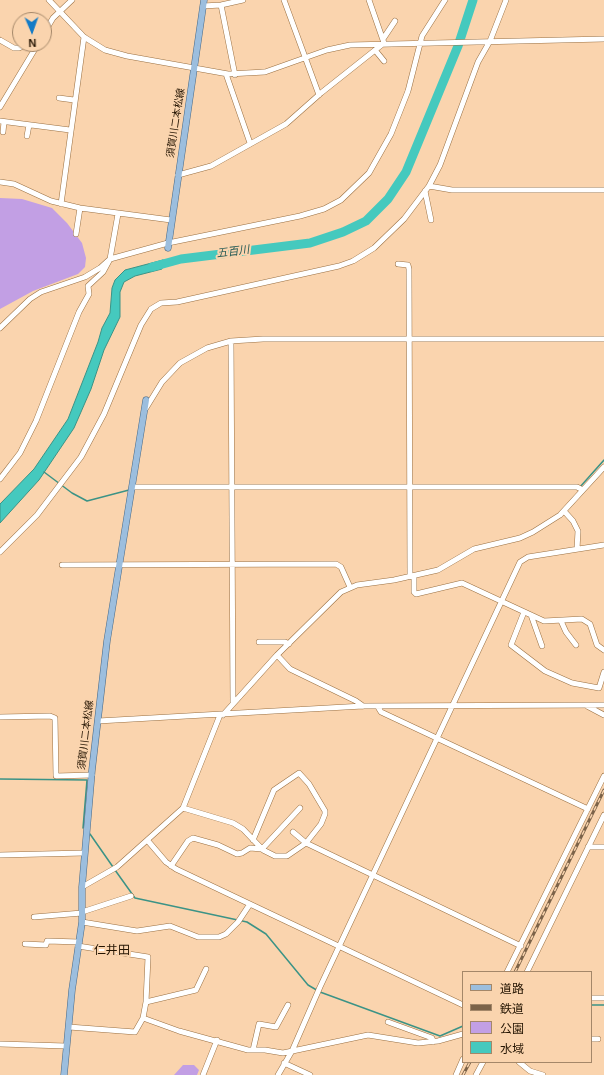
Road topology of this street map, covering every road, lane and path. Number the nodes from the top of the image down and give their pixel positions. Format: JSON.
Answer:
{"nodes":[{"id":1,"x":49,"y":0,"type":"edge"},
{"id":2,"x":72,"y":0,"type":"edge"},
{"id":3,"x":243,"y":0,"type":"edge"},
{"id":4,"x":284,"y":0,"type":"edge"},
{"id":5,"x":369,"y":0,"type":"edge"},
{"id":6,"x":445,"y":0,"type":"edge"},
{"id":7,"x":506,"y":0,"type":"edge"},
{"id":8,"x":204,"y":3,"type":"edge"},
{"id":9,"x":221,"y":5,"type":"junction"},
{"id":10,"x":60,"y":12,"type":"junction"},
{"id":11,"x":52,"y":20,"type":"edge"},
{"id":12,"x":395,"y":21,"type":"dead end"},
{"id":13,"x":84,"y":37,"type":"junction"},
{"id":14,"x":604,"y":39,"type":"edge"},
{"id":15,"x":0,"y":40,"type":"edge"},
{"id":16,"x":384,"y":41,"type":"junction"},
{"id":17,"x":487,"y":41,"type":"junction"},
{"id":18,"x":421,"y":43,"type":"junction"},
{"id":19,"x":12,"y":47,"type":"edge"},
{"id":20,"x":375,"y":50,"type":"junction"},
{"id":21,"x":33,"y":52,"type":"edge"},
{"id":22,"x":305,"y":58,"type":"junction"},
{"id":23,"x":384,"y":61,"type":"dead end"},
{"id":24,"x":195,"y":69,"type":"junction"},
{"id":25,"x":226,"y":74,"type":"junction"},
{"id":26,"x":235,"y":75,"type":"junction"},
{"id":27,"x":319,"y":95,"type":"junction"},
{"id":28,"x":59,"y":98,"type":"dead end"},
{"id":29,"x":74,"y":100,"type":"junction"},
{"id":30,"x":0,"y":107,"type":"edge"},
{"id":31,"x":2,"y":121,"type":"edge"},
{"id":32,"x":29,"y":125,"type":"junction"},
{"id":33,"x":70,"y":130,"type":"junction"},
{"id":34,"x":2,"y":132,"type":"dead end"},
{"id":35,"x":27,"y":136,"type":"dead end"},
{"id":36,"x":250,"y":143,"type":"junction"},
{"id":37,"x":178,"y":175,"type":"junction"},
{"id":38,"x":0,"y":182,"type":"edge"},
{"id":39,"x":429,"y":186,"type":"junction"},
{"id":40,"x":604,"y":190,"type":"edge"},
{"id":41,"x":425,"y":191,"type":"junction"},
{"id":42,"x":61,"y":204,"type":"junction"},
{"id":43,"x":80,"y":208,"type":"junction"},
{"id":44,"x":118,"y":214,"type":"junction"},
{"id":45,"x":171,"y":220,"type":"junction"},
{"id":46,"x":431,"y":220,"type":"dead end"},
{"id":47,"x":76,"y":234,"type":"dead end"},
{"id":48,"x":168,"y":246,"type":"junction"},
{"id":49,"x":110,"y":259,"type":"junction"},
{"id":50,"x":398,"y":264,"type":"dead end"},
{"id":51,"x":0,"y":328,"type":"edge"},
{"id":52,"x":409,"y":339,"type":"junction"},
{"id":53,"x":604,"y":339,"type":"edge"},
{"id":54,"x":231,"y":342,"type":"junction"},
{"id":55,"x":146,"y":400,"type":"dead end"},
{"id":56,"x":145,"y":410,"type":"junction"},
{"id":57,"x":604,"y":468,"type":"edge"},
{"id":58,"x":0,"y":479,"type":"edge"},
{"id":59,"x":132,"y":487,"type":"junction"},
{"id":60,"x":232,"y":487,"type":"junction"},
{"id":61,"x":410,"y":488,"type":"junction"},
{"id":62,"x":582,"y":490,"type":"junction"},
{"id":63,"x":564,"y":511,"type":"junction"},
{"id":64,"x":604,"y":545,"type":"edge"},
{"id":65,"x":578,"y":549,"type":"junction"},
{"id":66,"x":0,"y":552,"type":"edge"},
{"id":67,"x":121,"y":564,"type":"junction"},
{"id":68,"x":233,"y":564,"type":"junction"},
{"id":69,"x":62,"y":565,"type":"dead end"},
{"id":70,"x":412,"y":576,"type":"junction"},
{"id":71,"x":350,"y":587,"type":"junction"},
{"id":72,"x":502,"y":601,"type":"junction"},
{"id":73,"x":524,"y":612,"type":"junction"},
{"id":74,"x":531,"y":615,"type":"junction"},
{"id":75,"x":561,"y":621,"type":"junction"},
{"id":76,"x":259,"y":642,"type":"dead end"},
{"id":77,"x":289,"y":644,"type":"junction"},
{"id":78,"x":576,"y":645,"type":"dead end"},
{"id":79,"x":542,"y":646,"type":"dead end"},
{"id":80,"x":604,"y":650,"type":"edge"},
{"id":81,"x":277,"y":655,"type":"junction"},
{"id":82,"x":604,"y":672,"type":"edge"},
{"id":83,"x":233,"y":702,"type":"junction"},
{"id":84,"x":453,"y":705,"type":"junction"},
{"id":85,"x":586,"y":705,"type":"junction"},
{"id":86,"x":604,"y":705,"type":"edge"},
{"id":87,"x":363,"y":706,"type":"junction"},
{"id":88,"x":378,"y":707,"type":"junction"},
{"id":89,"x":222,"y":715,"type":"junction"},
{"id":90,"x":604,"y":715,"type":"edge"},
{"id":91,"x":0,"y":717,"type":"edge"},
{"id":92,"x":98,"y":721,"type":"junction"},
{"id":93,"x":437,"y":739,"type":"junction"},
{"id":94,"x":92,"y":775,"type":"junction"},
{"id":95,"x":604,"y":776,"type":"edge"},
{"id":96,"x":183,"y":808,"type":"junction"},
{"id":97,"x":300,"y":808,"type":"dead end"},
{"id":98,"x":588,"y":809,"type":"junction"},
{"id":99,"x":604,"y":815,"type":"edge"},
{"id":100,"x":293,"y":832,"type":"dead end"},
{"id":101,"x":254,"y":840,"type":"junction"},
{"id":102,"x":148,"y":841,"type":"junction"},
{"id":103,"x":306,"y":843,"type":"junction"},
{"id":104,"x":588,"y":847,"type":"junction"},
{"id":105,"x":604,"y":847,"type":"edge"},
{"id":106,"x":262,"y":849,"type":"junction"},
{"id":107,"x":84,"y":852,"type":"junction"},
{"id":108,"x":0,"y":855,"type":"edge"},
{"id":109,"x":170,"y":866,"type":"junction"},
{"id":110,"x":372,"y":875,"type":"junction"},
{"id":111,"x":82,"y":887,"type":"junction"},
{"id":112,"x":132,"y":896,"type":"dead end"},
{"id":113,"x":250,"y":904,"type":"junction"},
{"id":114,"x":82,"y":912,"type":"junction"},
{"id":115,"x":34,"y":917,"type":"dead end"},
{"id":116,"x":82,"y":922,"type":"junction"},
{"id":117,"x":25,"y":944,"type":"dead end"},
{"id":118,"x":78,"y":944,"type":"junction"},
{"id":119,"x":340,"y":946,"type":"junction"},
{"id":120,"x":521,"y":946,"type":"junction"},
{"id":121,"x":206,"y":969,"type":"dead end"},
{"id":122,"x":507,"y":971,"type":"edge"},
{"id":123,"x":527,"y":971,"type":"edge"},
{"id":124,"x":592,"y":998,"type":"edge"},
{"id":125,"x":604,"y":998,"type":"edge"},
{"id":126,"x":146,"y":1002,"type":"junction"},
{"id":127,"x":288,"y":1005,"type":"dead end"},
{"id":128,"x":462,"y":1005,"type":"edge"},
{"id":129,"x":143,"y":1018,"type":"junction"},
{"id":130,"x":388,"y":1022,"type":"dead end"},
{"id":131,"x":69,"y":1026,"type":"junction"},
{"id":132,"x":462,"y":1034,"type":"edge"},
{"id":133,"x":592,"y":1039,"type":"edge"},
{"id":134,"x":598,"y":1039,"type":"dead end"},
{"id":135,"x":217,"y":1040,"type":"junction"},
{"id":136,"x":433,"y":1042,"type":"junction"},
{"id":137,"x":0,"y":1044,"type":"edge"},
{"id":138,"x":66,"y":1046,"type":"junction"},
{"id":139,"x":253,"y":1050,"type":"junction"},
{"id":140,"x":292,"y":1051,"type":"junction"},
{"id":141,"x":462,"y":1061,"type":"edge"},
{"id":142,"x":284,"y":1063,"type":"junction"},
{"id":143,"x":482,"y":1063,"type":"edge"},
{"id":144,"x":520,"y":1063,"type":"edge"},
{"id":145,"x":64,"y":1075,"type":"edge"},
{"id":146,"x":203,"y":1075,"type":"edge"},
{"id":147,"x":278,"y":1075,"type":"edge"},
{"id":148,"x":310,"y":1075,"type":"edge"},
{"id":149,"x":456,"y":1075,"type":"edge"},
{"id":150,"x":476,"y":1075,"type":"edge"},
{"id":151,"x":543,"y":1075,"type":"edge"}],
"edges":[{"from":1,"to":10,"type":"street"},
{"from":2,"to":10,"type":"street"},
{"from":3,"to":9,"type":"street"},
{"from":4,"to":22,"type":"street"},
{"from":5,"to":16,"type":"street"},
{"from":6,"to":18,"type":"street"},
{"from":7,"to":17,"type":"street"},
{"from":8,"to":9,"type":"street"},
{"from":8,"to":24,"type":"main road","name":"須賀川二本松線"},
{"from":9,"to":26,"type":"street"},
{"from":10,"to":11,"type":"street"},
{"from":10,"to":13,"type":"street"},
{"from":12,"to":16,"type":"street"},
{"from":13,"to":24,"type":"street"},
{"from":13,"to":29,"type":"street"},
{"from":14,"to":17,"type":"street"},
{"from":15,"to":19,"type":"street"},
{"from":16,"to":18,"type":"street"},
{"from":16,"to":20,"type":"street"},
{"from":16,"to":22,"type":"street"},
{"from":17,"to":18,"type":"street"},
{"from":17,"to":39,"type":"street"},
{"from":18,"to":48,"type":"street"},
{"from":20,"to":23,"type":"street"},
{"from":20,"to":27,"type":"street"},
{"from":21,"to":30,"type":"street"},
{"from":22,"to":26,"type":"street"},
{"from":22,"to":27,"type":"street"},
{"from":24,"to":25,"type":"street"},
{"from":24,"to":37,"type":"main road","name":"須賀川二本松線"},
{"from":25,"to":26,"type":"street"},
{"from":25,"to":36,"type":"street"},
{"from":27,"to":36,"type":"street"},
{"from":28,"to":29,"type":"street"},
{"from":29,"to":33,"type":"street"},
{"from":31,"to":32,"type":"street"},
{"from":31,"to":34,"type":"street"},
{"from":32,"to":33,"type":"street"},
{"from":32,"to":35,"type":"street"},
{"from":33,"to":42,"type":"street"},
{"from":36,"to":37,"type":"street"},
{"from":37,"to":45,"type":"main road","name":"須賀川二本松線"},
{"from":38,"to":42,"type":"street"},
{"from":39,"to":40,"type":"street"},
{"from":39,"to":41,"type":"street"},
{"from":41,"to":46,"type":"street"},
{"from":41,"to":66,"type":"street"},
{"from":42,"to":43,"type":"street"},
{"from":43,"to":44,"type":"street"},
{"from":43,"to":47,"type":"street"},
{"from":44,"to":45,"type":"street"},
{"from":44,"to":49,"type":"street"},
{"from":45,"to":48,"type":"main road","name":"須賀川二本松線"},
{"from":48,"to":49,"type":"street"},
{"from":49,"to":51,"type":"street"},
{"from":49,"to":58,"type":"street"},
{"from":50,"to":52,"type":"street"},
{"from":52,"to":53,"type":"street"},
{"from":52,"to":54,"type":"street"},
{"from":52,"to":61,"type":"street"},
{"from":54,"to":56,"type":"street"},
{"from":54,"to":60,"type":"street"},
{"from":55,"to":56,"type":"main road","name":"須賀川二本松線"},
{"from":56,"to":59,"type":"main road","name":"須賀川二本松線"},
{"from":57,"to":62,"type":"street"},
{"from":59,"to":60,"type":"street"},
{"from":59,"to":67,"type":"main road","name":"須賀川二本松線"},
{"from":60,"to":61,"type":"street"},
{"from":60,"to":68,"type":"street"},
{"from":61,"to":62,"type":"street"},
{"from":61,"to":70,"type":"street"},
{"from":62,"to":63,"type":"street"},
{"from":63,"to":65,"type":"street"},
{"from":63,"to":70,"type":"street"},
{"from":64,"to":65,"type":"street"},
{"from":65,"to":72,"type":"street"},
{"from":67,"to":68,"type":"street"},
{"from":67,"to":69,"type":"street"},
{"from":67,"to":92,"type":"main road","name":"須賀川二本松線"},
{"from":68,"to":71,"type":"street"},
{"from":68,"to":83,"type":"street"},
{"from":70,"to":71,"type":"street"},
{"from":70,"to":72,"type":"street"},
{"from":71,"to":77,"type":"street"},
{"from":72,"to":73,"type":"street"},
{"from":72,"to":84,"type":"street"},
{"from":73,"to":74,"type":"street"},
{"from":73,"to":82,"type":"street"},
{"from":74,"to":75,"type":"street"},
{"from":74,"to":79,"type":"street"},
{"from":75,"to":78,"type":"street"},
{"from":75,"to":80,"type":"street"},
{"from":76,"to":77,"type":"street"},
{"from":77,"to":81,"type":"street"},
{"from":81,"to":83,"type":"street"},
{"from":81,"to":87,"type":"street"},
{"from":83,"to":89,"type":"street"},
{"from":84,"to":85,"type":"street"},
{"from":84,"to":88,"type":"street"},
{"from":84,"to":93,"type":"street"},
{"from":85,"to":86,"type":"street"},
{"from":85,"to":90,"type":"street"},
{"from":87,"to":88,"type":"street"},
{"from":87,"to":89,"type":"street"},
{"from":88,"to":93,"type":"street"},
{"from":89,"to":92,"type":"street"},
{"from":89,"to":96,"type":"street"},
{"from":91,"to":94,"type":"street"},
{"from":92,"to":94,"type":"main road","name":"須賀川二本松線"},
{"from":93,"to":98,"type":"street"},
{"from":93,"to":110,"type":"street"},
{"from":94,"to":107,"type":"main road","name":"須賀川二本松線"},
{"from":95,"to":98,"type":"street"},
{"from":96,"to":101,"type":"street"},
{"from":96,"to":102,"type":"street"},
{"from":97,"to":106,"type":"street"},
{"from":98,"to":120,"type":"street"},
{"from":99,"to":104,"type":"street"},
{"from":100,"to":103,"type":"street"},
{"from":101,"to":103,"type":"street"},
{"from":101,"to":106,"type":"street"},
{"from":102,"to":109,"type":"street"},
{"from":102,"to":111,"type":"street"},
{"from":103,"to":106,"type":"street"},
{"from":103,"to":110,"type":"street"},
{"from":104,"to":105,"type":"street"},
{"from":104,"to":123,"type":"street"},
{"from":106,"to":109,"type":"street"},
{"from":107,"to":108,"type":"street"},
{"from":107,"to":111,"type":"main road","name":"須賀川二本松線"},
{"from":109,"to":113,"type":"street"},
{"from":110,"to":119,"type":"street"},
{"from":110,"to":120,"type":"street"},
{"from":111,"to":114,"type":"main road","name":"須賀川二本松線"},
{"from":112,"to":114,"type":"street"},
{"from":113,"to":116,"type":"street"},
{"from":113,"to":119,"type":"street"},
{"from":114,"to":115,"type":"street"},
{"from":114,"to":116,"type":"main road","name":"須賀川二本松線"},
{"from":116,"to":118,"type":"main road","name":"須賀川二本松線"},
{"from":117,"to":118,"type":"street"},
{"from":118,"to":126,"type":"street"},
{"from":118,"to":131,"type":"main road","name":"須賀川二本松線"},
{"from":119,"to":128,"type":"street"},
{"from":119,"to":140,"type":"street"},
{"from":120,"to":122,"type":"street"},
{"from":121,"to":126,"type":"street"},
{"from":124,"to":125,"type":"street"},
{"from":126,"to":129,"type":"street"},
{"from":127,"to":139,"type":"street"},
{"from":129,"to":131,"type":"street"},
{"from":129,"to":135,"type":"street"},
{"from":130,"to":136,"type":"street"},
{"from":131,"to":138,"type":"main road","name":"須賀川二本松線"},
{"from":132,"to":136,"type":"street"},
{"from":133,"to":134,"type":"street"},
{"from":135,"to":139,"type":"street"},
{"from":135,"to":146,"type":"street"},
{"from":136,"to":140,"type":"street"},
{"from":137,"to":138,"type":"street"},
{"from":138,"to":145,"type":"main road","name":"須賀川二本松線"},
{"from":139,"to":140,"type":"street"},
{"from":140,"to":142,"type":"street"},
{"from":141,"to":149,"type":"street"},
{"from":142,"to":147,"type":"street"},
{"from":142,"to":148,"type":"street"},
{"from":143,"to":150,"type":"street"},
{"from":144,"to":151,"type":"street"}]}
